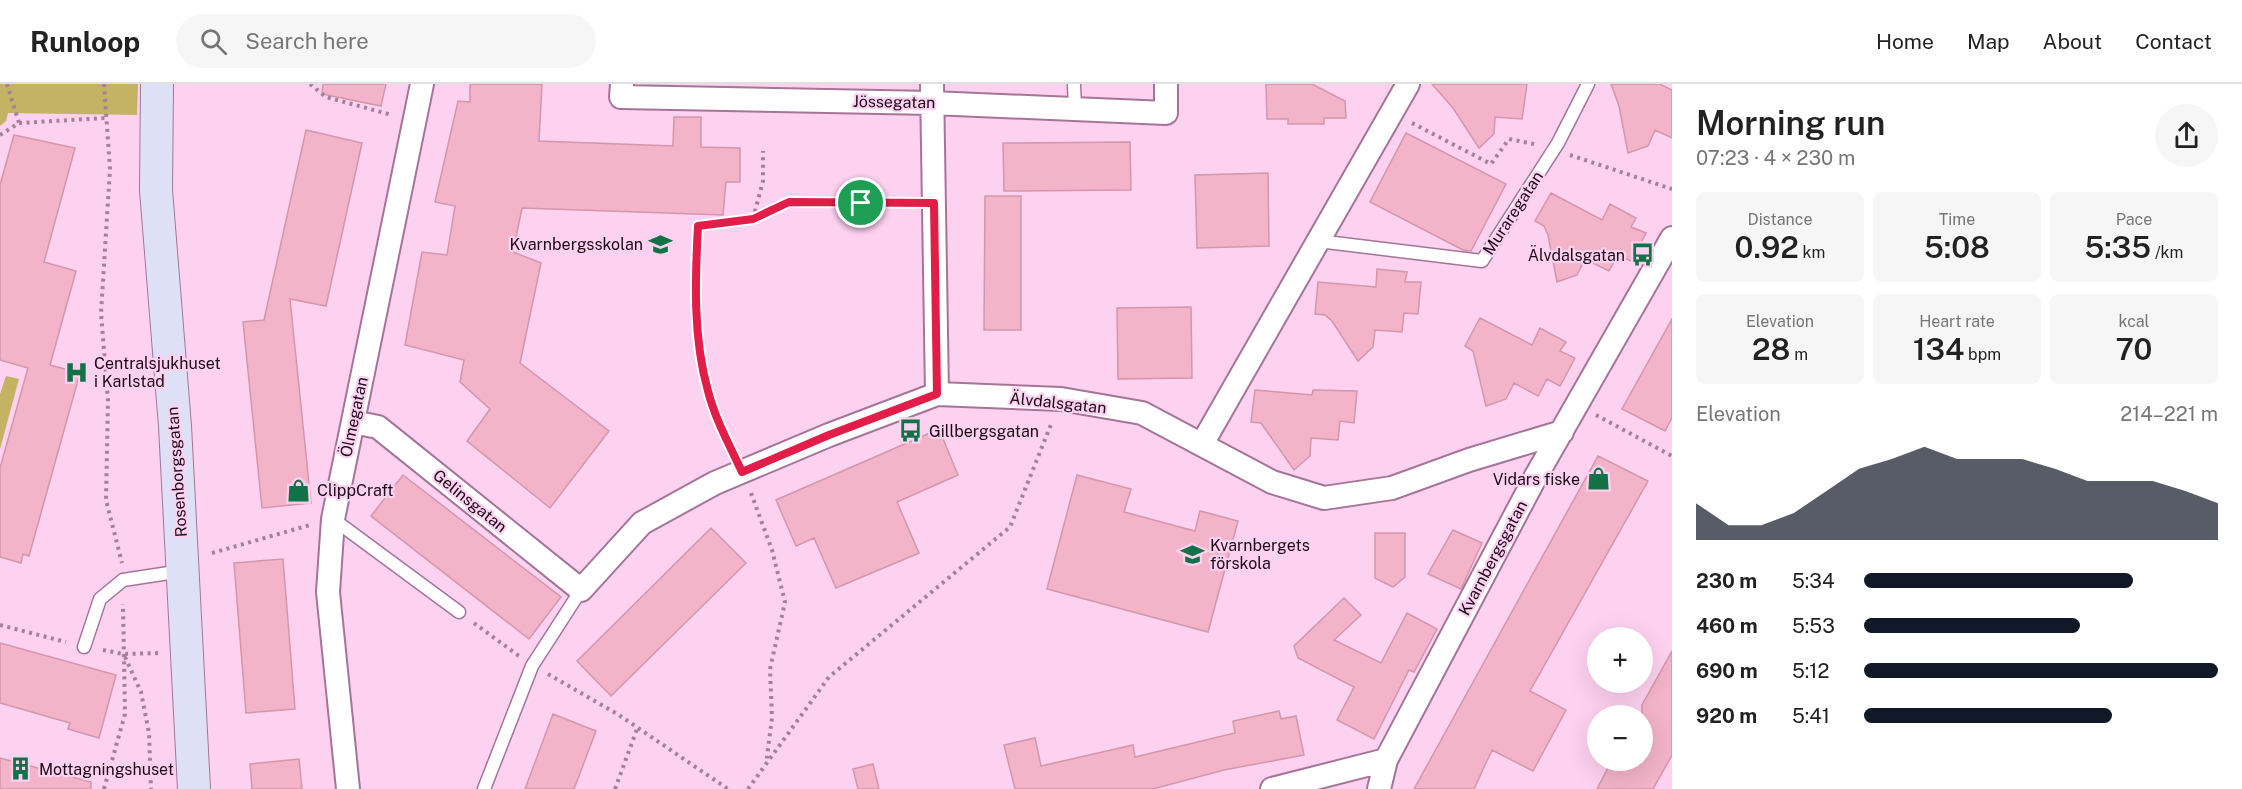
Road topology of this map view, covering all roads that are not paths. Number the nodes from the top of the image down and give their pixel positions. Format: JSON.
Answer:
{"nodes":[{"id":1,"x":157,"y":84,"type":"edge"},
{"id":2,"x":422,"y":84,"type":"edge"},
{"id":3,"x":1074,"y":84,"type":"edge"},
{"id":4,"x":1166,"y":84,"type":"edge"},
{"id":5,"x":1408,"y":84,"type":"edge"},
{"id":6,"x":1588,"y":84,"type":"edge"},
{"id":7,"x":622,"y":91,"type":"edge"},
{"id":8,"x":932,"y":93,"type":"edge"},
{"id":9,"x":1075,"y":109,"type":"junction"},
{"id":10,"x":1672,"y":238,"type":"edge"},
{"id":11,"x":1318,"y":241,"type":"junction"},
{"id":12,"x":937,"y":394,"type":"junction"},
{"id":13,"x":353,"y":422,"type":"junction"},
{"id":14,"x":1562,"y":432,"type":"junction"},
{"id":15,"x":1202,"y":444,"type":"junction"},
{"id":16,"x":333,"y":519,"type":"junction"},
{"id":17,"x":183,"y":570,"type":"junction"},
{"id":18,"x":581,"y":590,"type":"junction"},
{"id":19,"x":459,"y":612,"type":"road end"},
{"id":20,"x":84,"y":647,"type":"road end"},
{"id":21,"x":1386,"y":760,"type":"junction"},
{"id":22,"x":194,"y":789,"type":"edge"},
{"id":23,"x":348,"y":789,"type":"edge"},
{"id":24,"x":484,"y":789,"type":"edge"},
{"id":25,"x":1272,"y":789,"type":"edge"},
{"id":26,"x":1379,"y":789,"type":"edge"}],
"edges":[{"from":1,"to":17,"type":"street","name":"Rosenborgsgatan"},
{"from":2,"to":13,"type":"street","name":"Ölmegatan"},
{"from":3,"to":9,"type":"lane"},
{"from":4,"to":9,"type":"street","name":"Jössegatan"},
{"from":5,"to":11,"type":"street"},
{"from":6,"to":11,"type":"lane","name":"Muraregatan"},
{"from":7,"to":8,"type":"street","name":"Jössegatan"},
{"from":8,"to":9,"type":"street","name":"Jössegatan"},
{"from":8,"to":12,"type":"street"},
{"from":10,"to":14,"type":"street","name":"Kvarnbergsgatan"},
{"from":11,"to":15,"type":"street"},
{"from":12,"to":15,"type":"street","name":"Älvdalsgatan"},
{"from":12,"to":18,"type":"street","name":"Älvdalsgatan"},
{"from":13,"to":16,"type":"street","name":"Ölmegatan"},
{"from":13,"to":18,"type":"street","name":"Gelinsgatan"},
{"from":14,"to":15,"type":"street","name":"Älvdalsgatan"},
{"from":14,"to":21,"type":"street","name":"Kvarnbergsgatan"},
{"from":16,"to":19,"type":"lane"},
{"from":16,"to":23,"type":"street","name":"Ölmegatan"},
{"from":17,"to":20,"type":"lane"},
{"from":17,"to":22,"type":"street","name":"Rosenborgsgatan"},
{"from":18,"to":24,"type":"lane"},
{"from":21,"to":25,"type":"street"},
{"from":21,"to":26,"type":"street","name":"Kvarnbergsgatan"}]}
